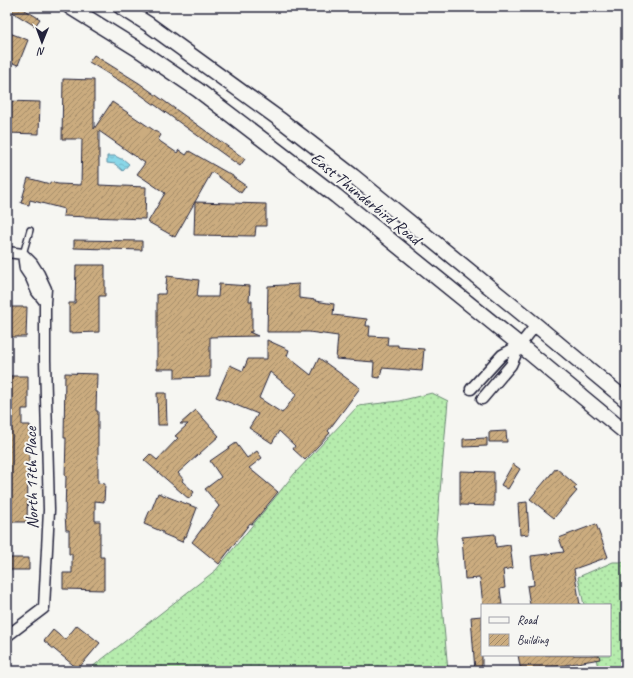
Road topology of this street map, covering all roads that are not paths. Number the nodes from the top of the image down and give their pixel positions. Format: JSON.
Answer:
{"nodes":[{"id":1,"x":70,"y":7,"type":"edge"},
{"id":2,"x":121,"y":7,"type":"edge"},
{"id":3,"x":30,"y":230,"type":"dead end"},
{"id":4,"x":7,"y":252,"type":"edge"},
{"id":5,"x":23,"y":254,"type":"junction"},
{"id":6,"x":536,"y":325,"type":"junction"},
{"id":7,"x":520,"y":344,"type":"junction"},
{"id":8,"x":471,"y":389,"type":"dead end"},
{"id":9,"x":482,"y":399,"type":"dead end"},
{"id":10,"x":626,"y":400,"type":"edge"},
{"id":11,"x":626,"y":433,"type":"edge"},
{"id":12,"x":7,"y":636,"type":"edge"}],
"edges":[{"from":1,"to":7,"type":"main road","name":"East Thunderbird Road"},
{"from":2,"to":6,"type":"main road","name":"East Thunderbird Road"},
{"from":3,"to":5,"type":"lane"},
{"from":4,"to":5,"type":"street"},
{"from":5,"to":12,"type":"street","name":"North 17th Place"},
{"from":6,"to":7,"type":"street"},
{"from":6,"to":10,"type":"main road","name":"East Thunderbird Road"},
{"from":7,"to":8,"type":"street"},
{"from":7,"to":9,"type":"street"},
{"from":7,"to":11,"type":"main road","name":"East Thunderbird Road"}]}
